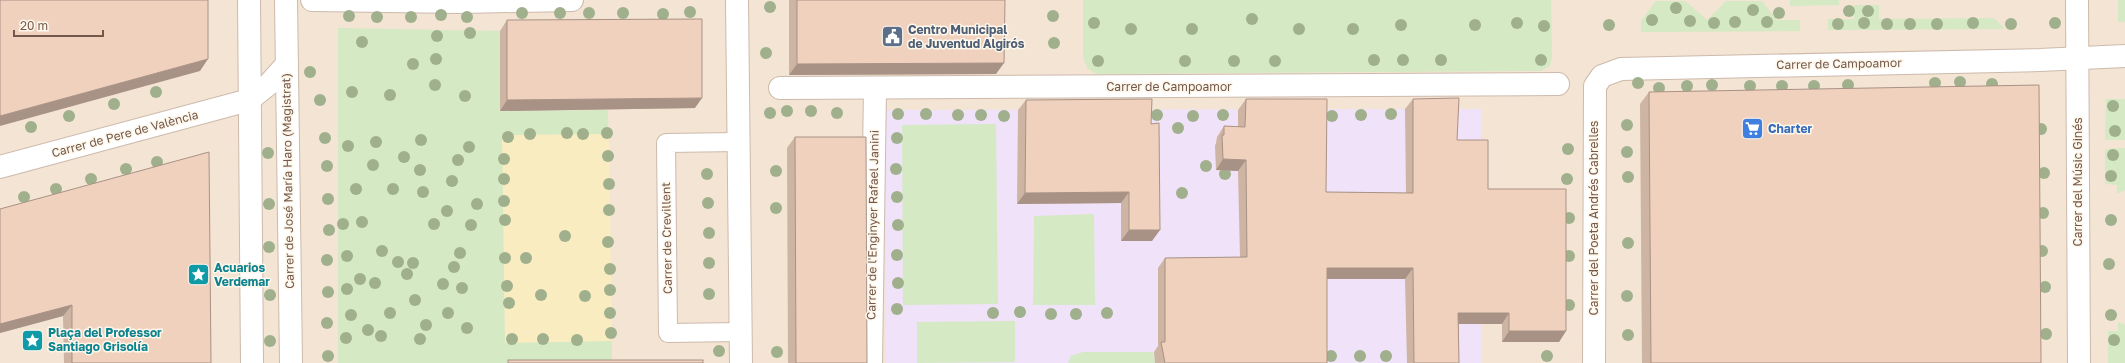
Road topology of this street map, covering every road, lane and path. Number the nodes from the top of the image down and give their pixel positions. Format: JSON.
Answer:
{"nodes":[{"id":1,"x":249,"y":0,"type":"edge"},
{"id":2,"x":286,"y":0,"type":"edge"},
{"id":3,"x":312,"y":0,"type":"edge"},
{"id":4,"x":572,"y":0,"type":"edge"},
{"id":5,"x":737,"y":0,"type":"edge"},
{"id":6,"x":2077,"y":0,"type":"edge"},
{"id":7,"x":2125,"y":56,"type":"edge"},
{"id":8,"x":2077,"y":59,"type":"junction"},
{"id":9,"x":287,"y":64,"type":"junction"},
{"id":10,"x":1602,"y":76,"type":"joint"},
{"id":11,"x":1558,"y":84,"type":"dead end"},
{"id":12,"x":780,"y":88,"type":"dead end"},
{"id":13,"x":875,"y":88,"type":"junction"},
{"id":14,"x":249,"y":100,"type":"junction"},
{"id":15,"x":738,"y":142,"type":"junction"},
{"id":16,"x":0,"y":167,"type":"edge"},
{"id":17,"x":740,"y":332,"type":"junction"},
{"id":18,"x":252,"y":363,"type":"edge"},
{"id":19,"x":291,"y":363,"type":"edge"},
{"id":20,"x":741,"y":363,"type":"edge"},
{"id":21,"x":872,"y":363,"type":"edge"},
{"id":22,"x":1594,"y":363,"type":"edge"},
{"id":23,"x":2079,"y":363,"type":"edge"}],
"edges":[{"from":1,"to":14,"type":"street"},
{"from":2,"to":9,"type":"street","name":"Carrer de José María Haro (Magistrat)"},
{"from":3,"to":4,"type":"street"},
{"from":5,"to":15,"type":"street"},
{"from":6,"to":8,"type":"street","name":"Carrer del Músic Ginés"},
{"from":7,"to":8,"type":"street","name":"Carrer de Campoamor"},
{"from":8,"to":10,"type":"street","name":"Carrer de Campoamor"},
{"from":8,"to":23,"type":"street","name":"Carrer del Músic Ginés"},
{"from":9,"to":14,"type":"street"},
{"from":9,"to":19,"type":"street","name":"Carrer de José María Haro (Magistrat)"},
{"from":10,"to":22,"type":"street","name":"Carrer del Poeta Andrés Cabrelles"},
{"from":11,"to":13,"type":"street","name":"Carrer de Campoamor"},
{"from":12,"to":13,"type":"street","name":"Carrer de Campoamor"},
{"from":13,"to":21,"type":"street","name":"Carrer de l'Enginyer Rafael Janini"},
{"from":14,"to":16,"type":"street","name":"Carrer de Pere de València"},
{"from":14,"to":18,"type":"street"},
{"from":15,"to":17,"type":"street"},
{"from":15,"to":17,"type":"lane","name":"Carrer de Crevillent"},
{"from":17,"to":20,"type":"street"}]}
